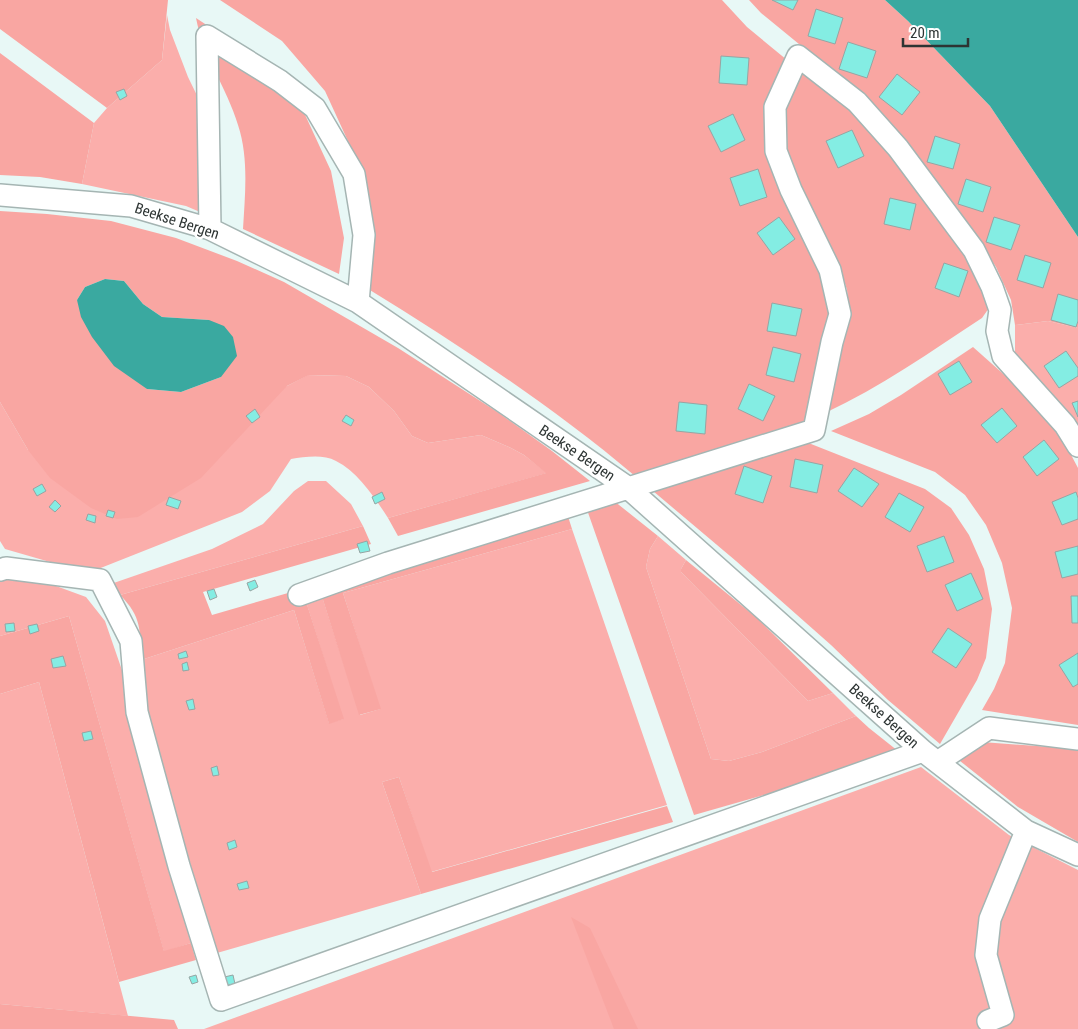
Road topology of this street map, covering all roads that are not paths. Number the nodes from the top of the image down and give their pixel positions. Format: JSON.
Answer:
{"nodes":[{"id":1,"x":0,"y":195,"type":"edge"},
{"id":2,"x":210,"y":229,"type":"junction"},
{"id":3,"x":358,"y":302,"type":"junction"},
{"id":4,"x":1078,"y":446,"type":"edge"},
{"id":5,"x":627,"y":487,"type":"junction"},
{"id":6,"x":0,"y":570,"type":"edge"},
{"id":7,"x":299,"y":595,"type":"dead end"},
{"id":8,"x":1078,"y":739,"type":"edge"},
{"id":9,"x":931,"y":756,"type":"junction"},
{"id":10,"x":1026,"y":831,"type":"junction"},
{"id":11,"x":1078,"y":856,"type":"edge"},
{"id":12,"x":988,"y":1021,"type":"dead end"}],
"edges":[{"from":1,"to":2,"type":"street","name":"Beekse Bergen"},
{"from":2,"to":3,"type":"street","name":"Beekse Bergen"},
{"from":2,"to":3,"type":"street"},
{"from":3,"to":5,"type":"street","name":"Beekse Bergen"},
{"from":4,"to":5,"type":"street"},
{"from":5,"to":7,"type":"street"},
{"from":5,"to":9,"type":"street","name":"Beekse Bergen"},
{"from":6,"to":9,"type":"street"},
{"from":8,"to":9,"type":"street"},
{"from":9,"to":10,"type":"street","name":"Beekse Bergen"},
{"from":10,"to":11,"type":"street","name":"Beekse Bergen"},
{"from":10,"to":12,"type":"street"}]}
